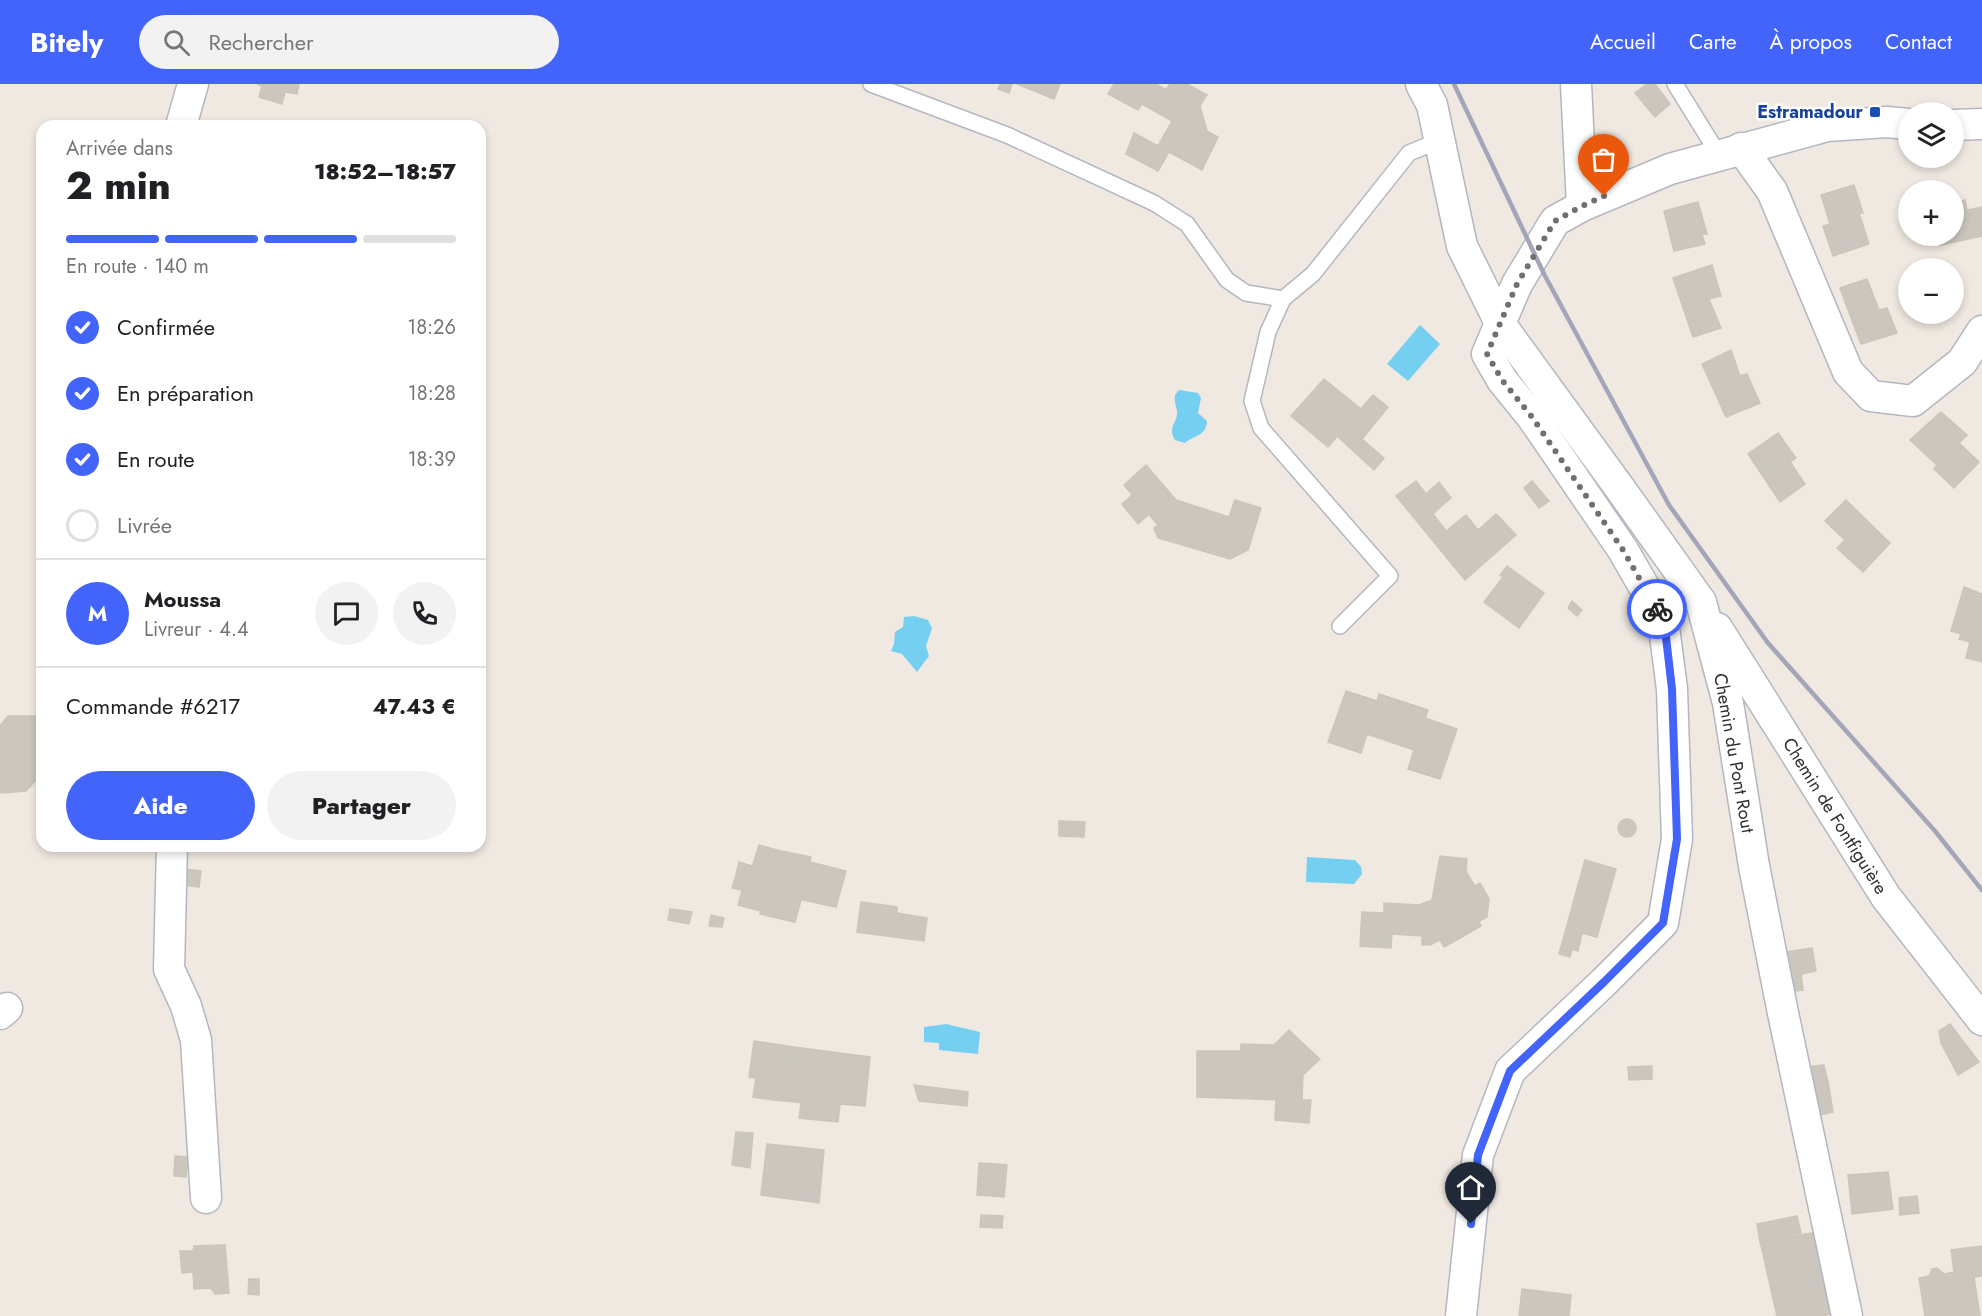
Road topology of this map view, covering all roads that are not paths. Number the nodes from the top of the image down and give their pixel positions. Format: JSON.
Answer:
{"nodes":[{"id":1,"x":194,"y":84,"type":"edge"},
{"id":2,"x":871,"y":84,"type":"edge"},
{"id":3,"x":1421,"y":84,"type":"edge"},
{"id":4,"x":1576,"y":84,"type":"edge"},
{"id":5,"x":1675,"y":84,"type":"edge"},
{"id":6,"x":183,"y":120,"type":"edge"},
{"id":7,"x":1898,"y":123,"type":"edge"},
{"id":8,"x":1982,"y":124,"type":"edge"},
{"id":9,"x":1964,"y":125,"type":"edge"},
{"id":10,"x":1440,"y":140,"type":"junction"},
{"id":11,"x":1730,"y":151,"type":"junction"},
{"id":12,"x":1582,"y":206,"type":"junction"},
{"id":13,"x":1283,"y":299,"type":"junction"},
{"id":14,"x":1500,"y":325,"type":"junction"},
{"id":15,"x":1982,"y":331,"type":"edge"},
{"id":16,"x":1701,"y":602,"type":"junction"},
{"id":17,"x":1340,"y":626,"type":"dead end"},
{"id":18,"x":172,"y":852,"type":"edge"},
{"id":19,"x":1982,"y":1020,"type":"edge"},
{"id":20,"x":206,"y":1198,"type":"dead end"},
{"id":21,"x":1461,"y":1316,"type":"edge"},
{"id":22,"x":1847,"y":1316,"type":"edge"}],
"edges":[{"from":1,"to":6,"type":"street"},
{"from":2,"to":13,"type":"lane"},
{"from":3,"to":10,"type":"street","name":"Chemin du Pont Rout"},
{"from":4,"to":12,"type":"street"},
{"from":5,"to":11,"type":"lane"},
{"from":7,"to":11,"type":"street"},
{"from":8,"to":9,"type":"street"},
{"from":10,"to":13,"type":"lane"},
{"from":10,"to":14,"type":"street","name":"Chemin du Pont Rout"},
{"from":11,"to":12,"type":"street"},
{"from":11,"to":15,"type":"street"},
{"from":12,"to":14,"type":"street"},
{"from":13,"to":17,"type":"lane"},
{"from":14,"to":16,"type":"street","name":"Chemin du Pont Rout"},
{"from":14,"to":21,"type":"street"},
{"from":16,"to":19,"type":"street","name":"Chemin de Fontfiguière"},
{"from":16,"to":22,"type":"street","name":"Chemin du Pont Rout"},
{"from":18,"to":20,"type":"street"}]}
